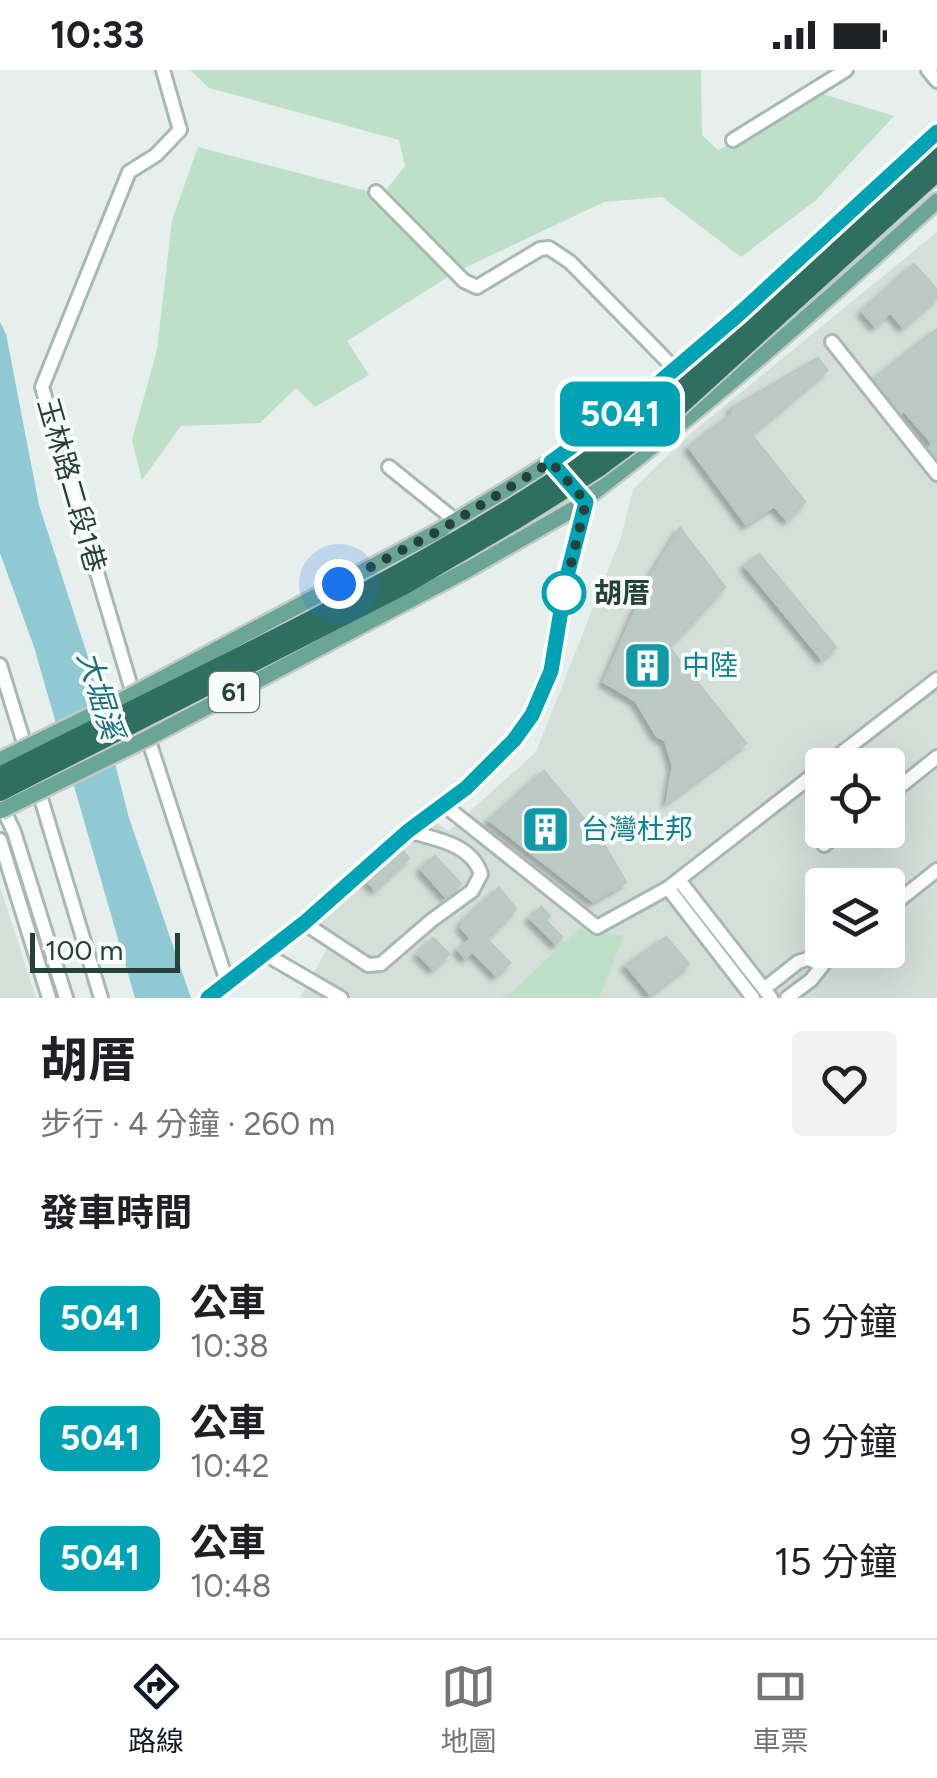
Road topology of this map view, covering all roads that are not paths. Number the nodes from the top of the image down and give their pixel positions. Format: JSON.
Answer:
{"nodes":[{"id":1,"x":163,"y":70,"type":"edge"},
{"id":2,"x":928,"y":70,"type":"edge"},
{"id":3,"x":841,"y":71,"type":"edge"},
{"id":4,"x":937,"y":81,"type":"edge"},
{"id":5,"x":937,"y":132,"type":"edge"},
{"id":6,"x":733,"y":140,"type":"dead end"},
{"id":7,"x":937,"y":156,"type":"edge"},
{"id":8,"x":937,"y":172,"type":"edge"},
{"id":9,"x":376,"y":192,"type":"dead end"},
{"id":10,"x":937,"y":201,"type":"edge"},
{"id":11,"x":768,"y":317,"type":"junction"},
{"id":12,"x":832,"y":342,"type":"dead end"},
{"id":13,"x":675,"y":370,"type":"junction"},
{"id":14,"x":551,"y":462,"type":"junction"},
{"id":15,"x":390,"y":467,"type":"dead end"},
{"id":16,"x":937,"y":474,"type":"edge"},
{"id":17,"x":566,"y":482,"type":"junction"},
{"id":18,"x":586,"y":502,"type":"junction"},
{"id":19,"x":471,"y":512,"type":"junction"},
{"id":20,"x":449,"y":525,"type":"junction"},
{"id":21,"x":0,"y":665,"type":"edge"},
{"id":22,"x":937,"y":678,"type":"edge"},
{"id":23,"x":132,"y":694,"type":"junction"},
{"id":24,"x":148,"y":738,"type":"junction"},
{"id":25,"x":847,"y":748,"type":"edge"},
{"id":26,"x":937,"y":757,"type":"edge"},
{"id":27,"x":0,"y":760,"type":"edge"},
{"id":28,"x":0,"y":776,"type":"edge"},
{"id":29,"x":805,"y":781,"type":"edge"},
{"id":30,"x":905,"y":782,"type":"edge"},
{"id":31,"x":0,"y":792,"type":"edge"},
{"id":32,"x":0,"y":802,"type":"edge"},
{"id":33,"x":444,"y":804,"type":"junction"},
{"id":34,"x":3,"y":820,"type":"edge"},
{"id":35,"x":408,"y":831,"type":"junction"},
{"id":36,"x":0,"y":840,"type":"edge"},
{"id":37,"x":937,"y":870,"type":"edge"},
{"id":38,"x":673,"y":884,"type":"junction"},
{"id":39,"x":905,"y":895,"type":"edge"},
{"id":40,"x":304,"y":923,"type":"junction"},
{"id":41,"x":265,"y":954,"type":"junction"},
{"id":42,"x":224,"y":985,"type":"junction"},
{"id":43,"x":763,"y":995,"type":"edge"},
{"id":44,"x":50,"y":998,"type":"edge"},
{"id":45,"x":66,"y":998,"type":"edge"},
{"id":46,"x":101,"y":998,"type":"edge"},
{"id":47,"x":208,"y":998,"type":"edge"},
{"id":48,"x":342,"y":998,"type":"edge"},
{"id":49,"x":787,"y":998,"type":"edge"}],
"edges":[{"from":1,"to":23,"type":"street","name":"玉林路二段1巷"},
{"from":2,"to":4,"type":"street"},
{"from":3,"to":6,"type":"street"},
{"from":5,"to":13,"type":"main road","number":"61"},
{"from":7,"to":11,"type":"highway","number":"61"},
{"from":8,"to":11,"type":"highway","number":"61"},
{"from":9,"to":13,"type":"street"},
{"from":10,"to":18,"type":"main road","number":"61"},
{"from":11,"to":28,"type":"highway","number":"61","bridge":true},
{"from":11,"to":31,"type":"highway","number":"61","bridge":true},
{"from":12,"to":16,"type":"street"},
{"from":13,"to":14,"type":"main road","number":"61"},
{"from":14,"to":17,"type":"street"},
{"from":14,"to":19,"type":"main road","number":"61"},
{"from":15,"to":20,"type":"street"},
{"from":17,"to":18,"type":"street"},
{"from":17,"to":19,"type":"street"},
{"from":18,"to":24,"type":"main road","number":"61","bridge":true},
{"from":18,"to":33,"type":"street"},
{"from":19,"to":20,"type":"main road","number":"61"},
{"from":20,"to":23,"type":"main road","number":"61","bridge":true},
{"from":21,"to":46,"type":"street"},
{"from":22,"to":25,"type":"street"},
{"from":23,"to":27,"type":"main road","number":"61","bridge":true},
{"from":24,"to":34,"type":"main road","number":"61","bridge":true},
{"from":24,"to":42,"type":"street"},
{"from":26,"to":30,"type":"street"},
{"from":29,"to":38,"type":"street"},
{"from":32,"to":34,"type":"street"},
{"from":33,"to":35,"type":"street"},
{"from":33,"to":38,"type":"street"},
{"from":34,"to":45,"type":"street"},
{"from":35,"to":40,"type":"street"},
{"from":35,"to":40,"type":"street"},
{"from":36,"to":44,"type":"street"},
{"from":37,"to":39,"type":"street"},
{"from":38,"to":43,"type":"street"},
{"from":40,"to":41,"type":"street"},
{"from":41,"to":42,"type":"street"},
{"from":41,"to":48,"type":"street"},
{"from":42,"to":47,"type":"street"},
{"from":43,"to":49,"type":"street"}]}
